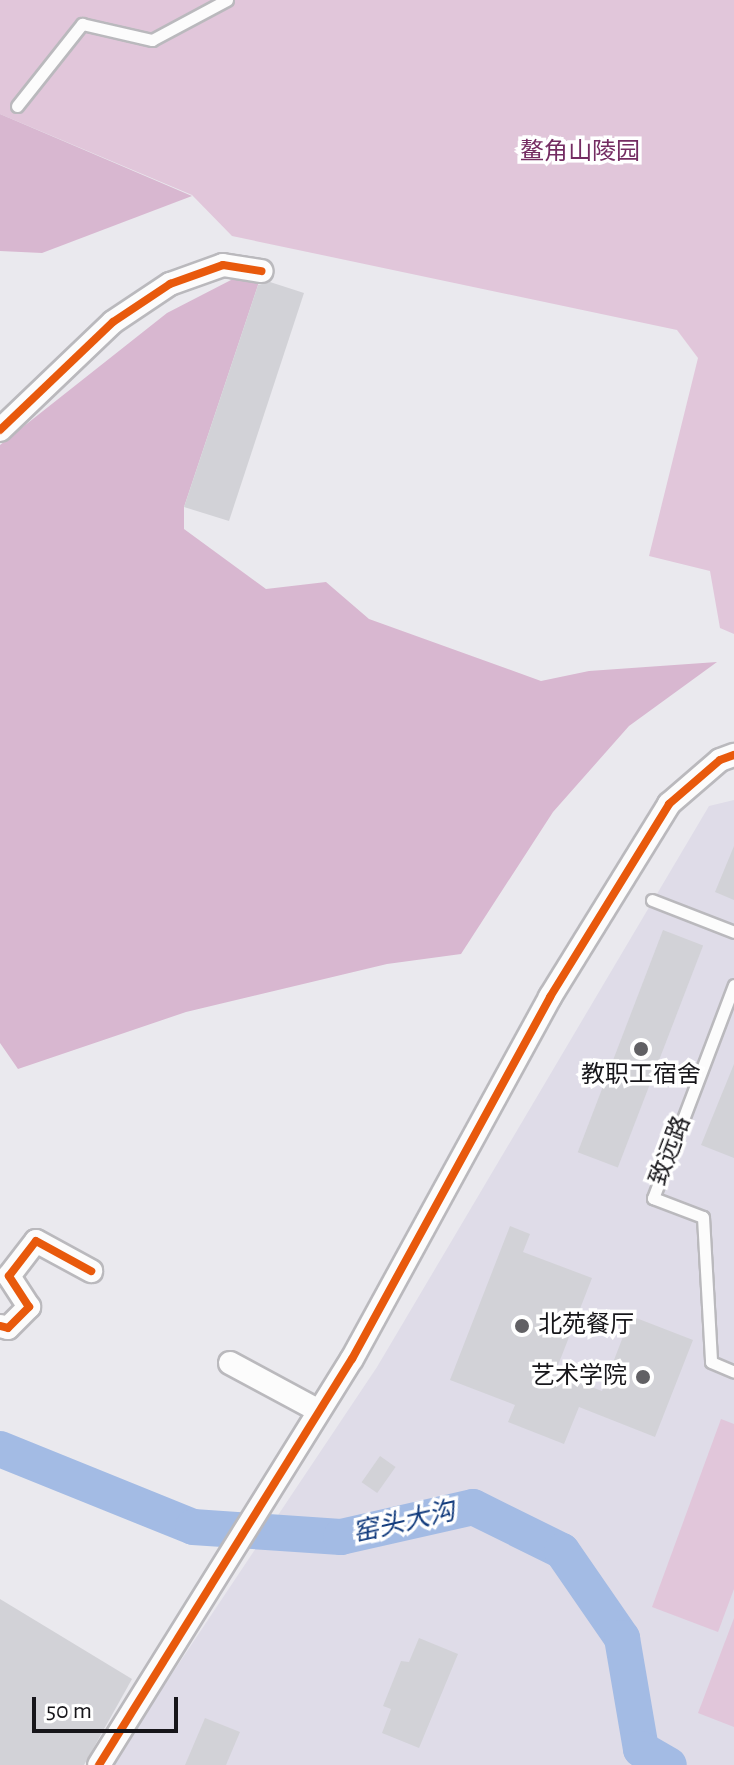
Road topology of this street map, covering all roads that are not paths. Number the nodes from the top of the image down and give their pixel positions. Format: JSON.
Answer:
{"nodes":[{"id":1,"x":227,"y":0,"type":"edge"},
{"id":2,"x":17,"y":106,"type":"dead end"},
{"id":3,"x":262,"y":271,"type":"dead end"},
{"id":4,"x":0,"y":430,"type":"edge"},
{"id":5,"x":734,"y":755,"type":"edge"},
{"id":6,"x":652,"y":900,"type":"dead end"},
{"id":7,"x":734,"y":932,"type":"edge"},
{"id":8,"x":734,"y":985,"type":"edge"},
{"id":9,"x":91,"y":1271,"type":"dead end"},
{"id":10,"x":0,"y":1326,"type":"edge"},
{"id":11,"x":230,"y":1363,"type":"dead end"},
{"id":12,"x":734,"y":1372,"type":"edge"},
{"id":13,"x":319,"y":1411,"type":"junction"},
{"id":14,"x":99,"y":1765,"type":"edge"}],
"edges":[{"from":1,"to":2,"type":"lane"},
{"from":3,"to":4,"type":"street"},
{"from":5,"to":13,"type":"street"},
{"from":6,"to":7,"type":"lane"},
{"from":8,"to":12,"type":"lane","name":"致远路"},
{"from":9,"to":10,"type":"street"},
{"from":11,"to":13,"type":"street"},
{"from":13,"to":14,"type":"street"}]}
